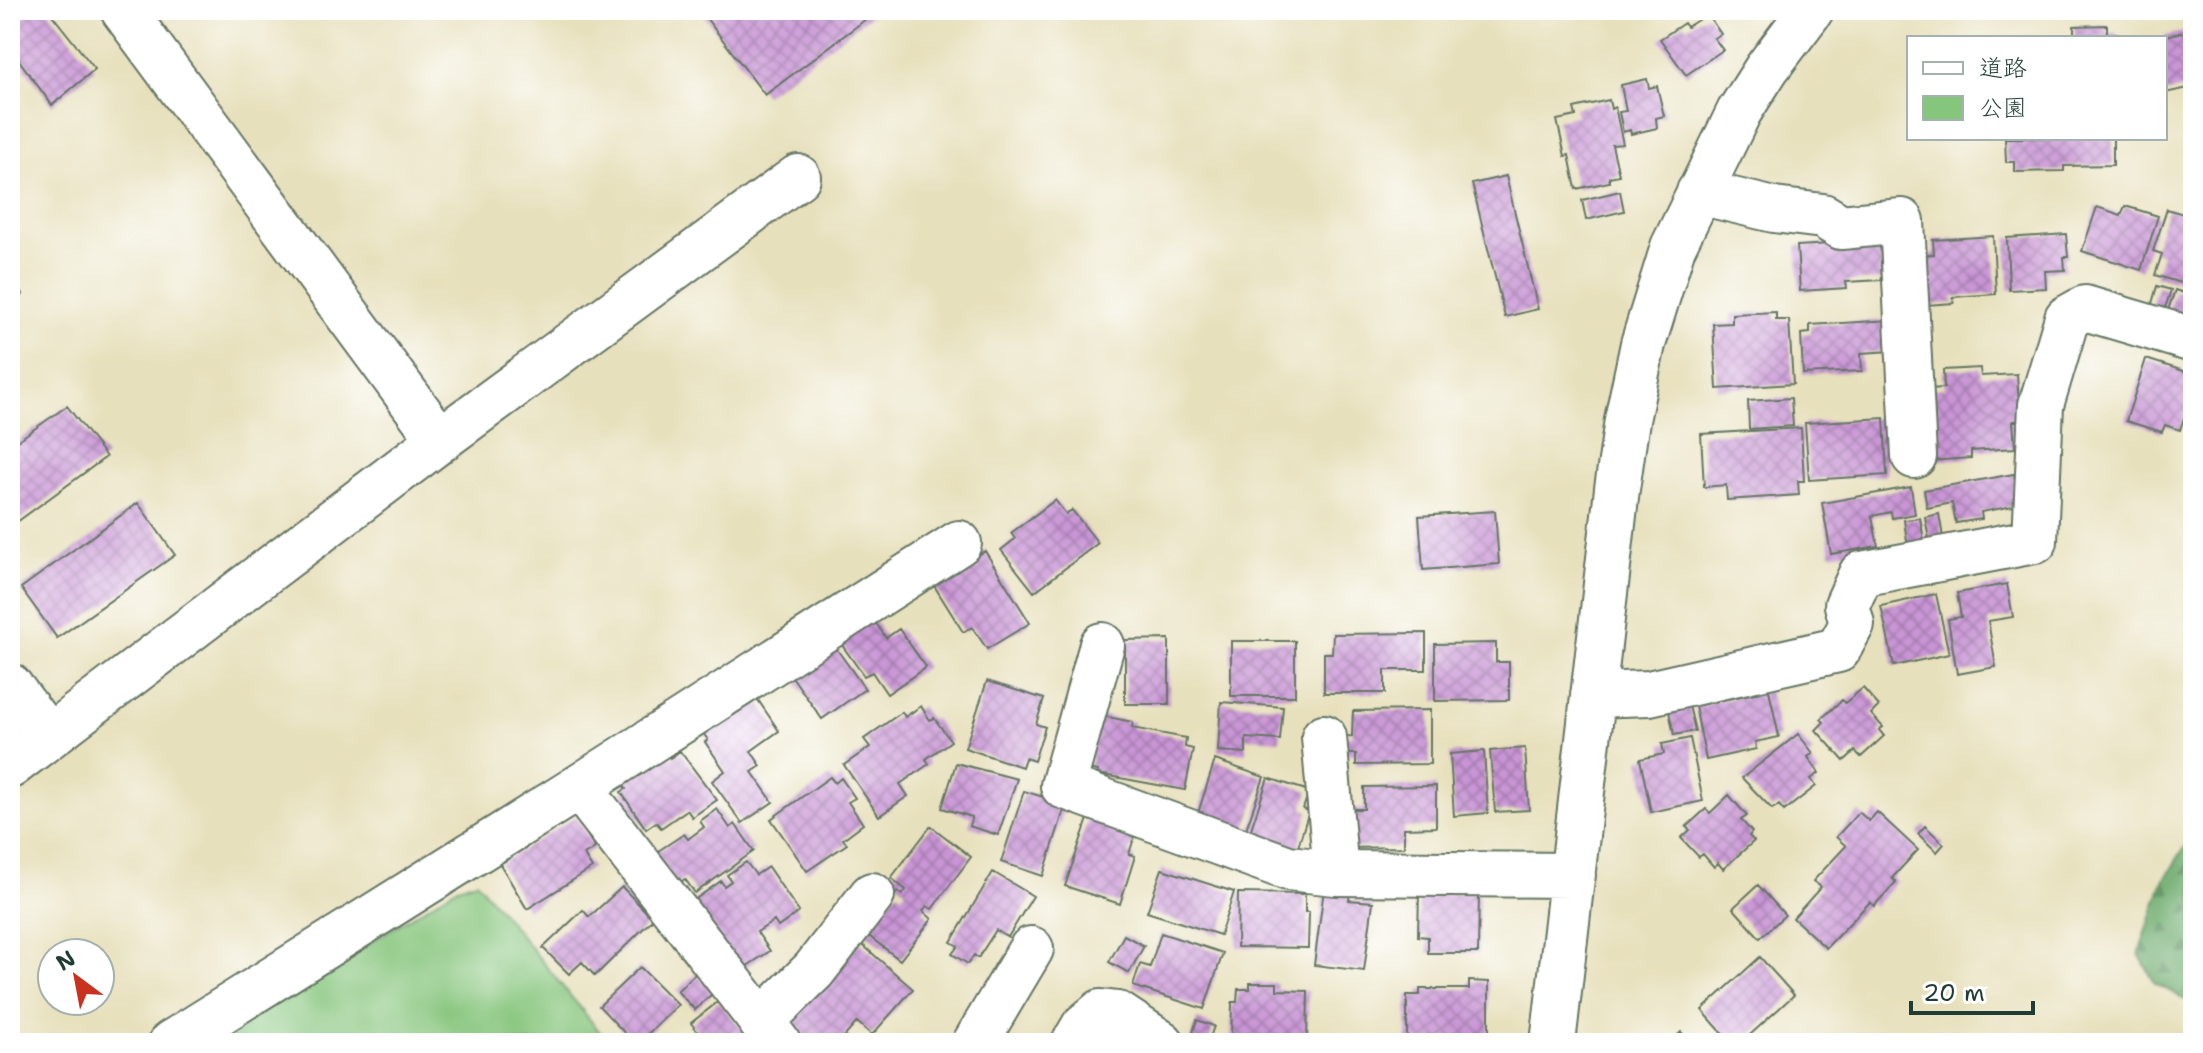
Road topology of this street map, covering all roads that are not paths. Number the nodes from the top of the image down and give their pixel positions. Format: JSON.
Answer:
{"nodes":[{"id":1,"x":123,"y":10,"type":"edge"},
{"id":2,"x":1811,"y":10,"type":"edge"},
{"id":3,"x":798,"y":177,"type":"dead end"},
{"id":4,"x":1699,"y":192,"type":"junction"},
{"id":5,"x":2193,"y":340,"type":"edge"},
{"id":6,"x":440,"y":440,"type":"junction"},
{"id":7,"x":1914,"y":456,"type":"dead end"},
{"id":8,"x":959,"y":543,"type":"dead end"},
{"id":9,"x":1102,"y":645,"type":"dead end"},
{"id":10,"x":10,"y":686,"type":"edge"},
{"id":11,"x":1593,"y":695,"type":"junction"},
{"id":12,"x":48,"y":736,"type":"junction"},
{"id":13,"x":1324,"y":737,"type":"dead end"},
{"id":14,"x":10,"y":766,"type":"edge"},
{"id":15,"x":579,"y":787,"type":"junction"},
{"id":16,"x":1336,"y":873,"type":"junction"},
{"id":17,"x":1573,"y":875,"type":"junction"},
{"id":18,"x":872,"y":895,"type":"dead end"},
{"id":19,"x":1031,"y":949,"type":"dead end"},
{"id":20,"x":770,"y":1032,"type":"edge"},
{"id":21,"x":171,"y":1043,"type":"edge"},
{"id":22,"x":975,"y":1043,"type":"edge"},
{"id":23,"x":1074,"y":1043,"type":"edge"},
{"id":24,"x":1162,"y":1043,"type":"edge"},
{"id":25,"x":1553,"y":1043,"type":"edge"}],
"edges":[{"from":1,"to":6,"type":"street"},
{"from":2,"to":4,"type":"street"},
{"from":3,"to":6,"type":"street"},
{"from":4,"to":7,"type":"street"},
{"from":4,"to":11,"type":"street"},
{"from":5,"to":11,"type":"street"},
{"from":6,"to":12,"type":"street"},
{"from":8,"to":15,"type":"street"},
{"from":9,"to":16,"type":"street"},
{"from":10,"to":12,"type":"street"},
{"from":11,"to":17,"type":"street"},
{"from":12,"to":14,"type":"street"},
{"from":13,"to":16,"type":"street"},
{"from":15,"to":20,"type":"street"},
{"from":15,"to":21,"type":"street"},
{"from":16,"to":17,"type":"street"},
{"from":17,"to":25,"type":"street"},
{"from":18,"to":20,"type":"street"},
{"from":19,"to":22,"type":"street"},
{"from":23,"to":24,"type":"street"}]}
